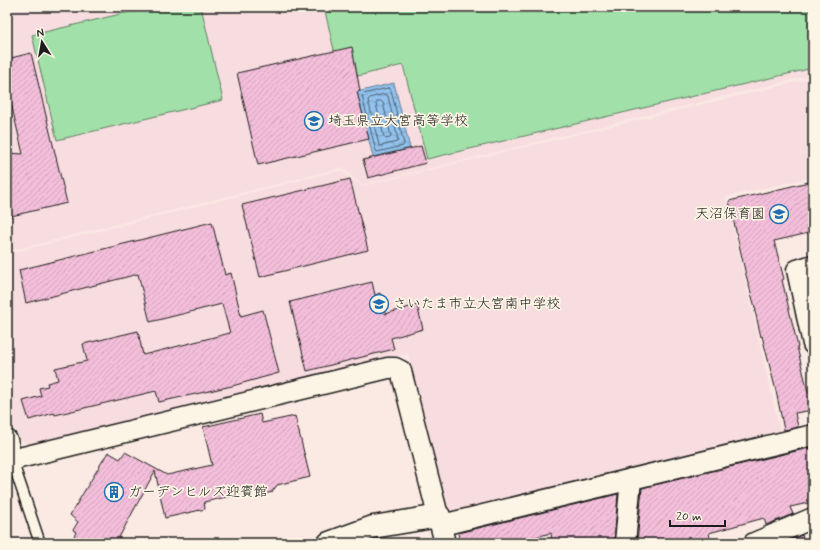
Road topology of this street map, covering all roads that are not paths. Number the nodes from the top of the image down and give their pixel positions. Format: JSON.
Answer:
{"nodes":[{"id":1,"x":813,"y":266,"type":"edge"},
{"id":2,"x":813,"y":344,"type":"edge"},
{"id":3,"x":813,"y":435,"type":"edge"},
{"id":4,"x":7,"y":440,"type":"edge"},
{"id":5,"x":10,"y":460,"type":"edge"},
{"id":6,"x":631,"y":479,"type":"junction"},
{"id":7,"x":813,"y":518,"type":"edge"},
{"id":8,"x":442,"y":528,"type":"edge"},
{"id":9,"x":40,"y":543,"type":"edge"},
{"id":10,"x":329,"y":543,"type":"edge"},
{"id":11,"x":626,"y":543,"type":"edge"},
{"id":12,"x":754,"y":543,"type":"edge"}],
"edges":[{"from":1,"to":2,"type":"street"},
{"from":3,"to":6,"type":"street"},
{"from":4,"to":5,"type":"street"},
{"from":5,"to":8,"type":"street"},
{"from":5,"to":9,"type":"lane"},
{"from":6,"to":8,"type":"street"},
{"from":6,"to":11,"type":"street"},
{"from":7,"to":12,"type":"street"},
{"from":8,"to":10,"type":"street"}]}
